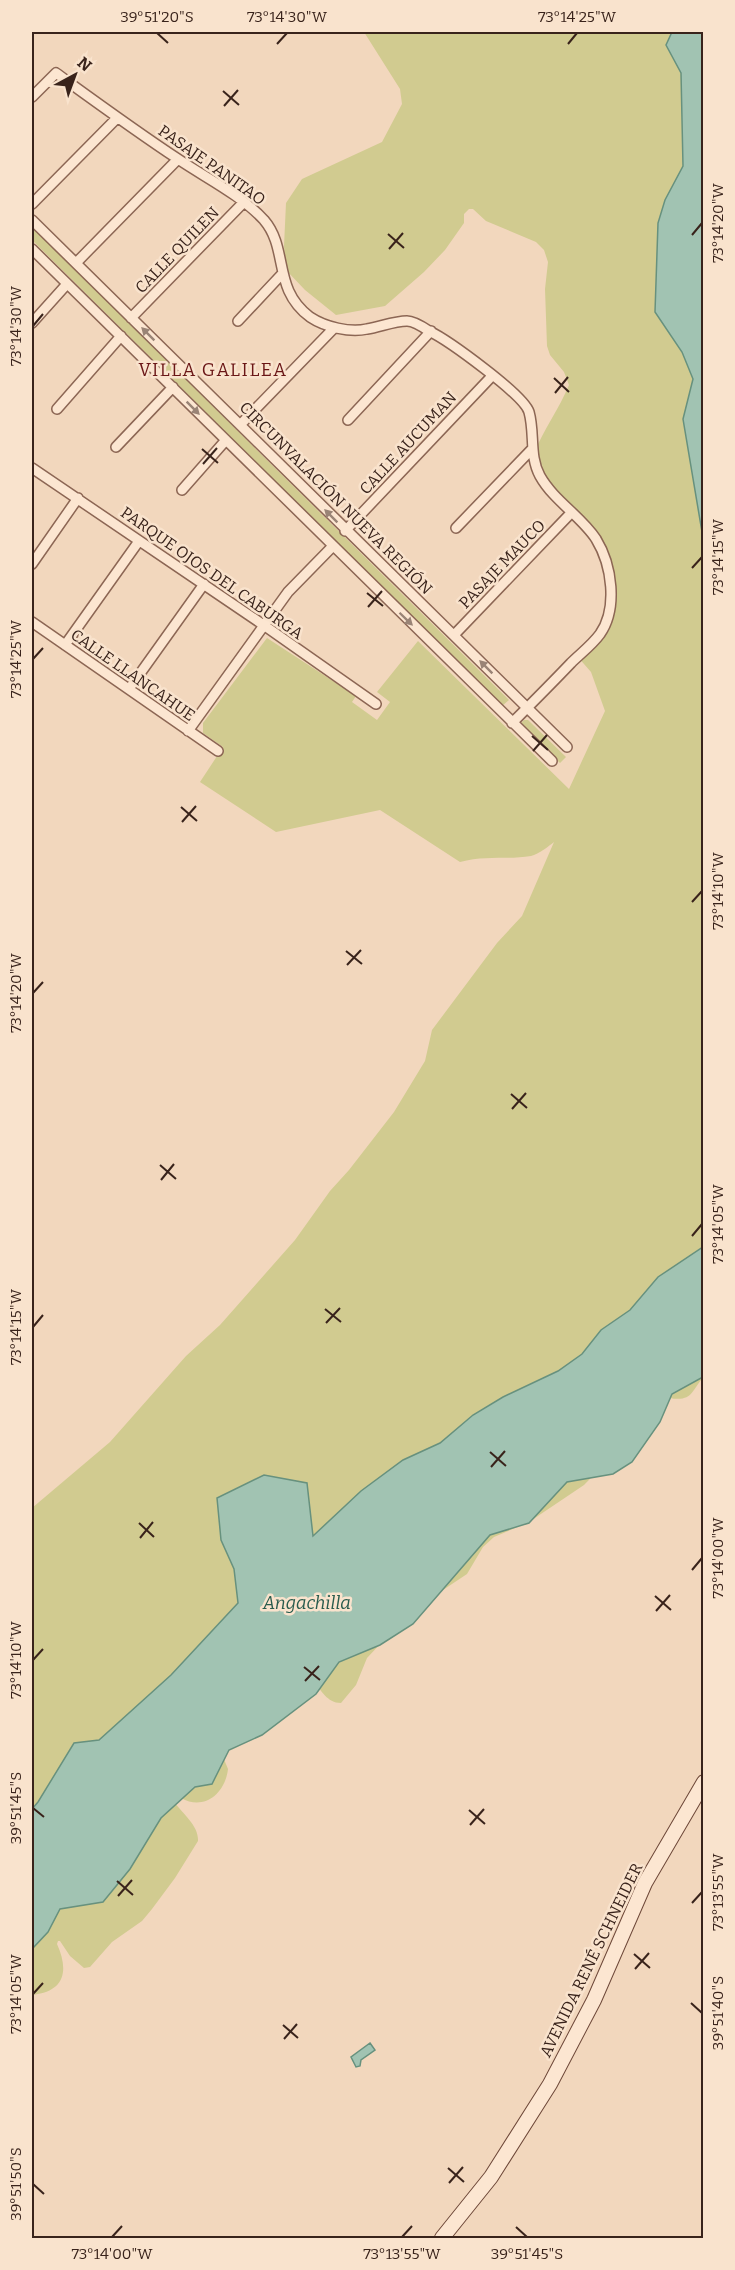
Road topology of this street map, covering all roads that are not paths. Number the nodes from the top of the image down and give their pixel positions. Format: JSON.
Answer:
{"nodes":[{"id":1,"x":32,"y":97,"type":"edge"},
{"id":2,"x":117,"y":118,"type":"junction"},
{"id":3,"x":178,"y":159,"type":"junction"},
{"id":4,"x":243,"y":203,"type":"junction"},
{"id":5,"x":32,"y":204,"type":"edge"},
{"id":6,"x":32,"y":220,"type":"edge"},
{"id":7,"x":32,"y":249,"type":"edge"},
{"id":8,"x":76,"y":263,"type":"junction"},
{"id":9,"x":282,"y":274,"type":"junction"},
{"id":10,"x":67,"y":284,"type":"junction"},
{"id":11,"x":131,"y":318,"type":"junction"},
{"id":12,"x":238,"y":321,"type":"dead end"},
{"id":13,"x":32,"y":323,"type":"edge"},
{"id":14,"x":334,"y":328,"type":"junction"},
{"id":15,"x":431,"y":331,"type":"junction"},
{"id":16,"x":121,"y":336,"type":"junction"},
{"id":17,"x":492,"y":376,"type":"junction"},
{"id":18,"x":173,"y":387,"type":"junction"},
{"id":19,"x":57,"y":409,"type":"dead end"},
{"id":20,"x":348,"y":420,"type":"dead end"},
{"id":21,"x":240,"y":424,"type":"junction"},
{"id":22,"x":226,"y":440,"type":"junction"},
{"id":23,"x":116,"y":447,"type":"dead end"},
{"id":24,"x":532,"y":449,"type":"junction"},
{"id":25,"x":32,"y":468,"type":"edge"},
{"id":26,"x":182,"y":490,"type":"dead end"},
{"id":27,"x":78,"y":498,"type":"junction"},
{"id":28,"x":571,"y":513,"type":"junction"},
{"id":29,"x":456,"y":528,"type":"dead end"},
{"id":30,"x":345,"y":531,"type":"junction"},
{"id":31,"x":139,"y":540,"type":"junction"},
{"id":32,"x":332,"y":547,"type":"junction"},
{"id":33,"x":32,"y":564,"type":"edge"},
{"id":34,"x":204,"y":584,"type":"junction"},
{"id":35,"x":32,"y":622,"type":"edge"},
{"id":36,"x":265,"y":626,"type":"junction"},
{"id":37,"x":454,"y":636,"type":"junction"},
{"id":38,"x":64,"y":645,"type":"junction"},
{"id":39,"x":129,"y":689,"type":"junction"},
{"id":40,"x":376,"y":704,"type":"dead end"},
{"id":41,"x":527,"y":708,"type":"junction"},
{"id":42,"x":512,"y":723,"type":"junction"},
{"id":43,"x":188,"y":731,"type":"junction"},
{"id":44,"x":567,"y":747,"type":"dead end"},
{"id":45,"x":218,"y":751,"type":"dead end"},
{"id":46,"x":552,"y":761,"type":"dead end"},
{"id":47,"x":704,"y":1782,"type":"edge"},
{"id":48,"x":442,"y":2238,"type":"edge"}],
"edges":[{"from":1,"to":2,"type":"street","name":"PASAJE PANITAO"},
{"from":2,"to":3,"type":"street","name":"PASAJE PANITAO"},
{"from":2,"to":5,"type":"street"},
{"from":3,"to":4,"type":"street","name":"PASAJE PANITAO"},
{"from":3,"to":8,"type":"street"},
{"from":4,"to":9,"type":"street","name":"PASAJE PANITAO"},
{"from":4,"to":11,"type":"street","name":"CALLE QUILEN"},
{"from":6,"to":8,"type":"street","name":"CIRCUNVALACIÓN NUEVA REGIÓN"},
{"from":7,"to":10,"type":"street"},
{"from":8,"to":11,"type":"street","name":"CIRCUNVALACIÓN NUEVA REGIÓN"},
{"from":9,"to":12,"type":"street"},
{"from":9,"to":14,"type":"street","name":"PASAJE PANITAO"},
{"from":10,"to":13,"type":"street"},
{"from":10,"to":16,"type":"street"},
{"from":21,"to":11,"type":"street","name":"CIRCUNVALACIÓN NUEVA REGIÓN","one_way":true},
{"from":14,"to":15,"type":"street","name":"PASAJE PANITAO"},
{"from":14,"to":21,"type":"street"},
{"from":15,"to":17,"type":"street","name":"PASAJE PANITAO"},
{"from":15,"to":20,"type":"street"},
{"from":16,"to":18,"type":"street"},
{"from":16,"to":19,"type":"street"},
{"from":17,"to":24,"type":"street","name":"PASAJE PANITAO"},
{"from":17,"to":30,"type":"street","name":"CALLE AUCUMAN"},
{"from":18,"to":22,"type":"street","one_way":true},
{"from":18,"to":23,"type":"street"},
{"from":30,"to":21,"type":"street","name":"CIRCUNVALACIÓN NUEVA REGIÓN","one_way":true},
{"from":22,"to":26,"type":"street"},
{"from":22,"to":32,"type":"street"},
{"from":24,"to":28,"type":"street","name":"PASAJE PANITAO"},
{"from":24,"to":29,"type":"street"},
{"from":25,"to":27,"type":"street","name":"PARQUE OJOS DEL CABURGA"},
{"from":27,"to":31,"type":"street","name":"PARQUE OJOS DEL CABURGA"},
{"from":27,"to":33,"type":"street"},
{"from":28,"to":37,"type":"street","name":"PASAJE MAUCO"},
{"from":28,"to":41,"type":"street","name":"PASAJE PANITAO"},
{"from":30,"to":37,"type":"street","name":"CIRCUNVALACIÓN NUEVA REGIÓN"},
{"from":31,"to":34,"type":"street","name":"PARQUE OJOS DEL CABURGA"},
{"from":31,"to":38,"type":"street"},
{"from":32,"to":36,"type":"street"},
{"from":32,"to":42,"type":"street","one_way":true},
{"from":34,"to":36,"type":"street","name":"PARQUE OJOS DEL CABURGA"},
{"from":34,"to":39,"type":"street"},
{"from":35,"to":38,"type":"street","name":"CALLE LLANCAHUE"},
{"from":36,"to":40,"type":"street","name":"PARQUE OJOS DEL CABURGA"},
{"from":36,"to":43,"type":"street"},
{"from":41,"to":37,"type":"street","name":"CIRCUNVALACIÓN NUEVA REGIÓN","one_way":true},
{"from":38,"to":39,"type":"street","name":"CALLE LLANCAHUE"},
{"from":39,"to":43,"type":"street","name":"CALLE LLANCAHUE"},
{"from":41,"to":42,"type":"street","name":"PASAJE PANITAO"},
{"from":41,"to":44,"type":"street","name":"CIRCUNVALACIÓN NUEVA REGIÓN"},
{"from":42,"to":46,"type":"street"},
{"from":43,"to":45,"type":"street","name":"CALLE LLANCAHUE"},
{"from":47,"to":48,"type":"street","name":"AVENIDA RENÉ SCHNEIDER"}]}
